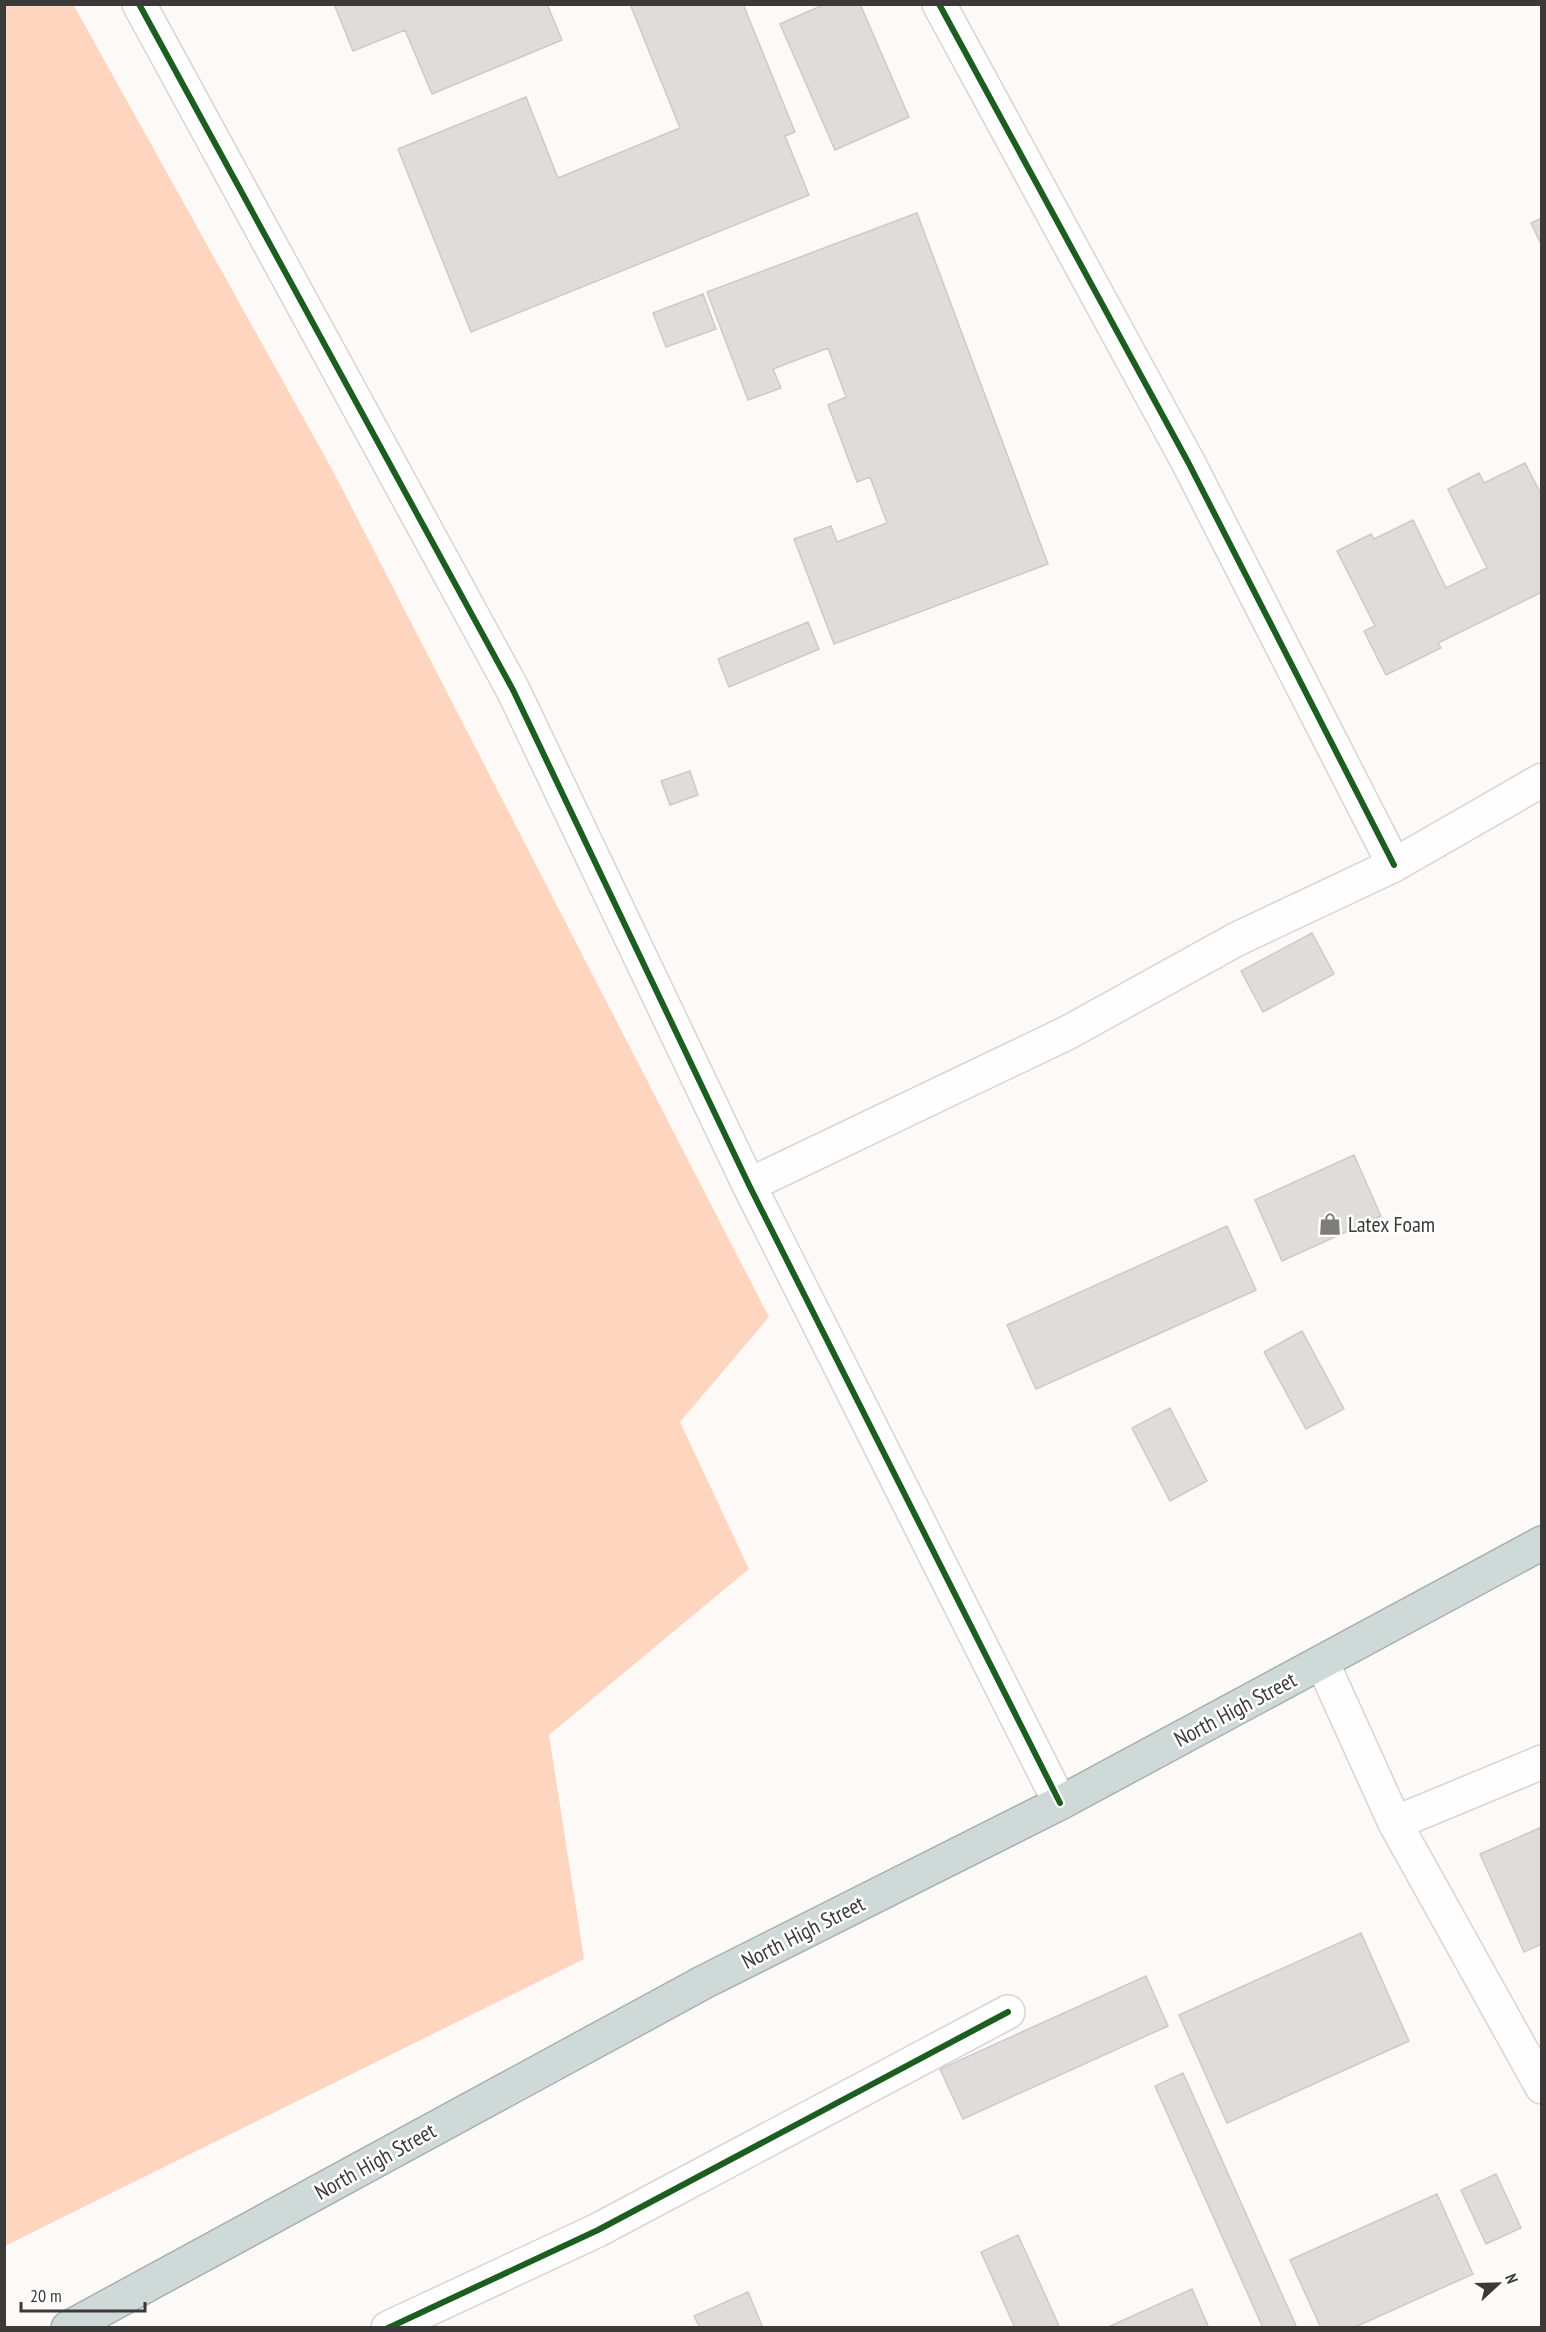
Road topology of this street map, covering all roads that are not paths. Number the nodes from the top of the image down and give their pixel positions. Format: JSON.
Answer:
{"nodes":[{"id":1,"x":139,"y":4,"type":"edge"},
{"id":2,"x":939,"y":4,"type":"edge"},
{"id":3,"x":1542,"y":780,"type":"edge"},
{"id":4,"x":1394,"y":866,"type":"junction"},
{"id":5,"x":749,"y":1185,"type":"junction"},
{"id":6,"x":1542,"y":1543,"type":"edge"},
{"id":7,"x":1322,"y":1662,"type":"junction"},
{"id":8,"x":1542,"y":1762,"type":"edge"},
{"id":9,"x":1060,"y":1803,"type":"junction"},
{"id":10,"x":1395,"y":1823,"type":"junction"},
{"id":11,"x":1008,"y":2012,"type":"dead end"},
{"id":12,"x":1542,"y":2087,"type":"edge"},
{"id":13,"x":68,"y":2328,"type":"edge"},
{"id":14,"x":388,"y":2328,"type":"edge"}],
"edges":[{"from":1,"to":5,"type":"street"},
{"from":2,"to":4,"type":"street"},
{"from":3,"to":4,"type":"street"},
{"from":4,"to":5,"type":"street"},
{"from":5,"to":9,"type":"street"},
{"from":6,"to":7,"type":"highway","name":"North High Street"},
{"from":7,"to":9,"type":"highway","name":"North High Street"},
{"from":7,"to":10,"type":"street"},
{"from":8,"to":10,"type":"street"},
{"from":9,"to":13,"type":"highway","name":"North High Street"},
{"from":10,"to":12,"type":"street"},
{"from":11,"to":14,"type":"street"}]}
